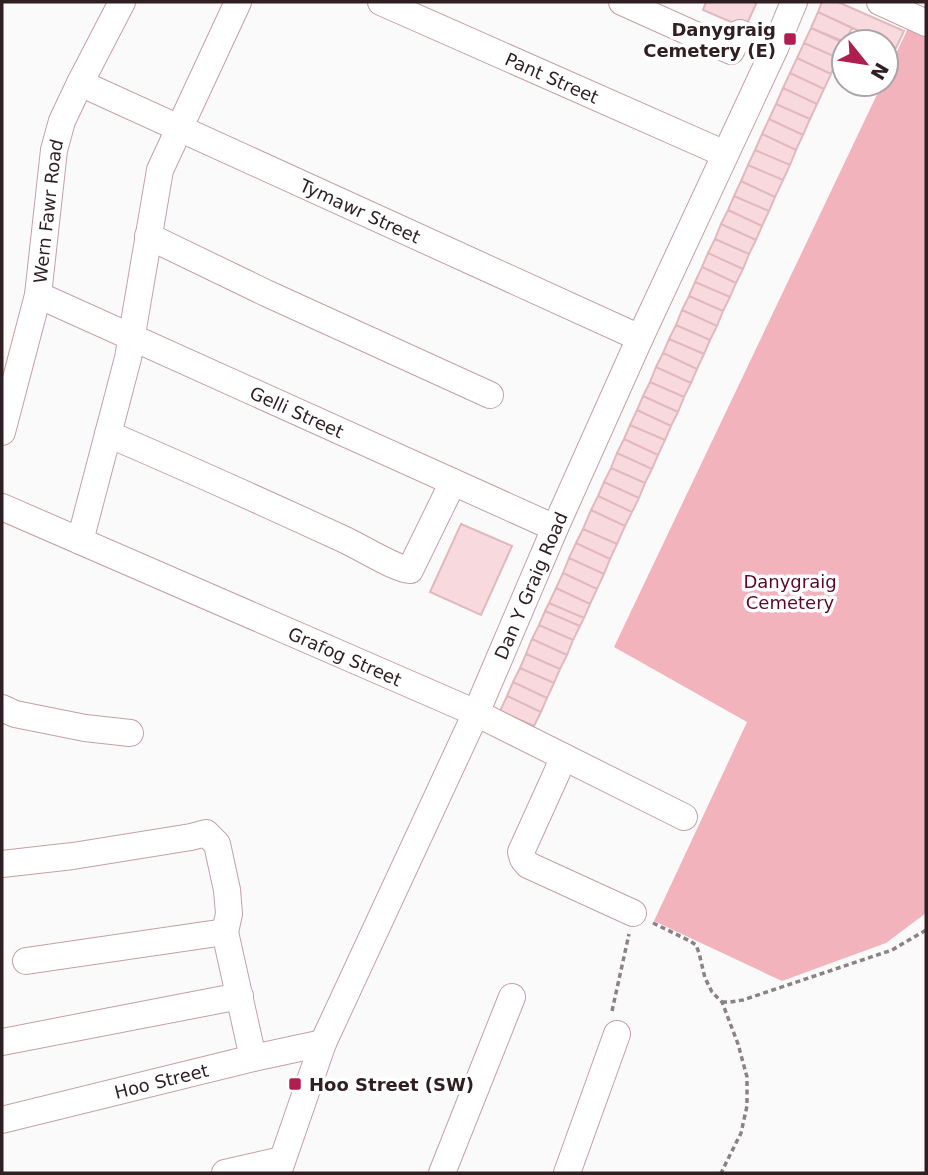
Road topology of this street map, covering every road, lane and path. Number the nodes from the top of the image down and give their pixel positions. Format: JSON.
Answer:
{"nodes":[{"id":1,"x":122,"y":2,"type":"edge"},
{"id":2,"x":238,"y":2,"type":"edge"},
{"id":3,"x":381,"y":2,"type":"edge"},
{"id":4,"x":622,"y":2,"type":"edge"},
{"id":5,"x":794,"y":2,"type":"edge"},
{"id":6,"x":880,"y":2,"type":"edge"},
{"id":7,"x":918,"y":19,"type":"edge"},
{"id":8,"x":775,"y":48,"type":"junction"},
{"id":9,"x":80,"y":83,"type":"junction"},
{"id":10,"x":180,"y":129,"type":"junction"},
{"id":11,"x":725,"y":154,"type":"junction"},
{"id":12,"x":148,"y":236,"type":"junction"},
{"id":13,"x":38,"y":295,"type":"junction"},
{"id":14,"x":131,"y":337,"type":"junction"},
{"id":15,"x":640,"y":338,"type":"junction"},
{"id":16,"x":490,"y":395,"type":"dead end"},
{"id":17,"x":2,"y":432,"type":"edge"},
{"id":18,"x":108,"y":434,"type":"junction"},
{"id":19,"x":453,"y":482,"type":"junction"},
{"id":20,"x":2,"y":507,"type":"edge"},
{"id":21,"x":555,"y":528,"type":"junction"},
{"id":22,"x":80,"y":541,"type":"junction"},
{"id":23,"x":2,"y":708,"type":"edge"},
{"id":24,"x":476,"y":713,"type":"junction"},
{"id":25,"x":130,"y":733,"type":"dead end"},
{"id":26,"x":564,"y":757,"type":"junction"},
{"id":27,"x":684,"y":817,"type":"dead end"},
{"id":28,"x":2,"y":864,"type":"edge"},
{"id":29,"x":634,"y":913,"type":"junction"},
{"id":30,"x":926,"y":930,"type":"edge"},
{"id":31,"x":225,"y":932,"type":"junction"},
{"id":32,"x":26,"y":961,"type":"dead end"},
{"id":33,"x":240,"y":996,"type":"junction"},
{"id":34,"x":512,"y":997,"type":"dead end"},
{"id":35,"x":722,"y":1002,"type":"junction"},
{"id":36,"x":617,"y":1034,"type":"joint"},
{"id":37,"x":2,"y":1042,"type":"edge"},
{"id":38,"x":323,"y":1042,"type":"junction"},
{"id":39,"x":253,"y":1058,"type":"junction"},
{"id":40,"x":2,"y":1120,"type":"edge"},
{"id":41,"x":280,"y":1167,"type":"edge"},
{"id":42,"x":225,"y":1173,"type":"edge"},
{"id":43,"x":442,"y":1173,"type":"edge"},
{"id":44,"x":567,"y":1173,"type":"edge"},
{"id":45,"x":721,"y":1173,"type":"edge"}],
"edges":[{"from":1,"to":9,"type":"street","name":"Wern Fawr Road"},
{"from":2,"to":10,"type":"street"},
{"from":3,"to":11,"type":"street","name":"Pant Street"},
{"from":4,"to":8,"type":"street"},
{"from":5,"to":8,"type":"street","name":"Dan Y Graig Road"},
{"from":6,"to":7,"type":"street"},
{"from":8,"to":11,"type":"street","name":"Dan Y Graig Road"},
{"from":9,"to":10,"type":"street","name":"Tymawr Street"},
{"from":9,"to":13,"type":"street","name":"Wern Fawr Road"},
{"from":10,"to":12,"type":"street"},
{"from":10,"to":15,"type":"street","name":"Tymawr Street"},
{"from":11,"to":15,"type":"street","name":"Dan Y Graig Road"},
{"from":12,"to":14,"type":"street"},
{"from":12,"to":16,"type":"street"},
{"from":13,"to":14,"type":"street","name":"Gelli Street"},
{"from":13,"to":17,"type":"street","name":"Wern Fawr Road"},
{"from":14,"to":18,"type":"street"},
{"from":14,"to":19,"type":"street","name":"Gelli Street"},
{"from":15,"to":21,"type":"street","name":"Dan Y Graig Road"},
{"from":18,"to":19,"type":"street"},
{"from":18,"to":22,"type":"street"},
{"from":19,"to":21,"type":"street","name":"Gelli Street"},
{"from":20,"to":22,"type":"street","name":"Grafog Street"},
{"from":21,"to":24,"type":"street","name":"Dan Y Graig Road"},
{"from":22,"to":24,"type":"street","name":"Grafog Street"},
{"from":23,"to":25,"type":"street"},
{"from":24,"to":26,"type":"street","name":"Grafog Street"},
{"from":24,"to":38,"type":"street","name":"Dan Y Graig Road"},
{"from":26,"to":27,"type":"street","name":"Grafog Street"},
{"from":26,"to":29,"type":"street"},
{"from":28,"to":31,"type":"street"},
{"from":29,"to":35,"type":"path"},
{"from":29,"to":36,"type":"path"},
{"from":30,"to":35,"type":"path"},
{"from":31,"to":32,"type":"street"},
{"from":31,"to":33,"type":"street"},
{"from":33,"to":37,"type":"street"},
{"from":33,"to":39,"type":"street"},
{"from":34,"to":43,"type":"street"},
{"from":35,"to":45,"type":"path"},
{"from":36,"to":44,"type":"street"},
{"from":38,"to":39,"type":"street","name":"Hoo Street"},
{"from":38,"to":41,"type":"street","name":"Dan Y Graig Road"},
{"from":39,"to":40,"type":"street","name":"Hoo Street"},
{"from":41,"to":42,"type":"street"}]}
